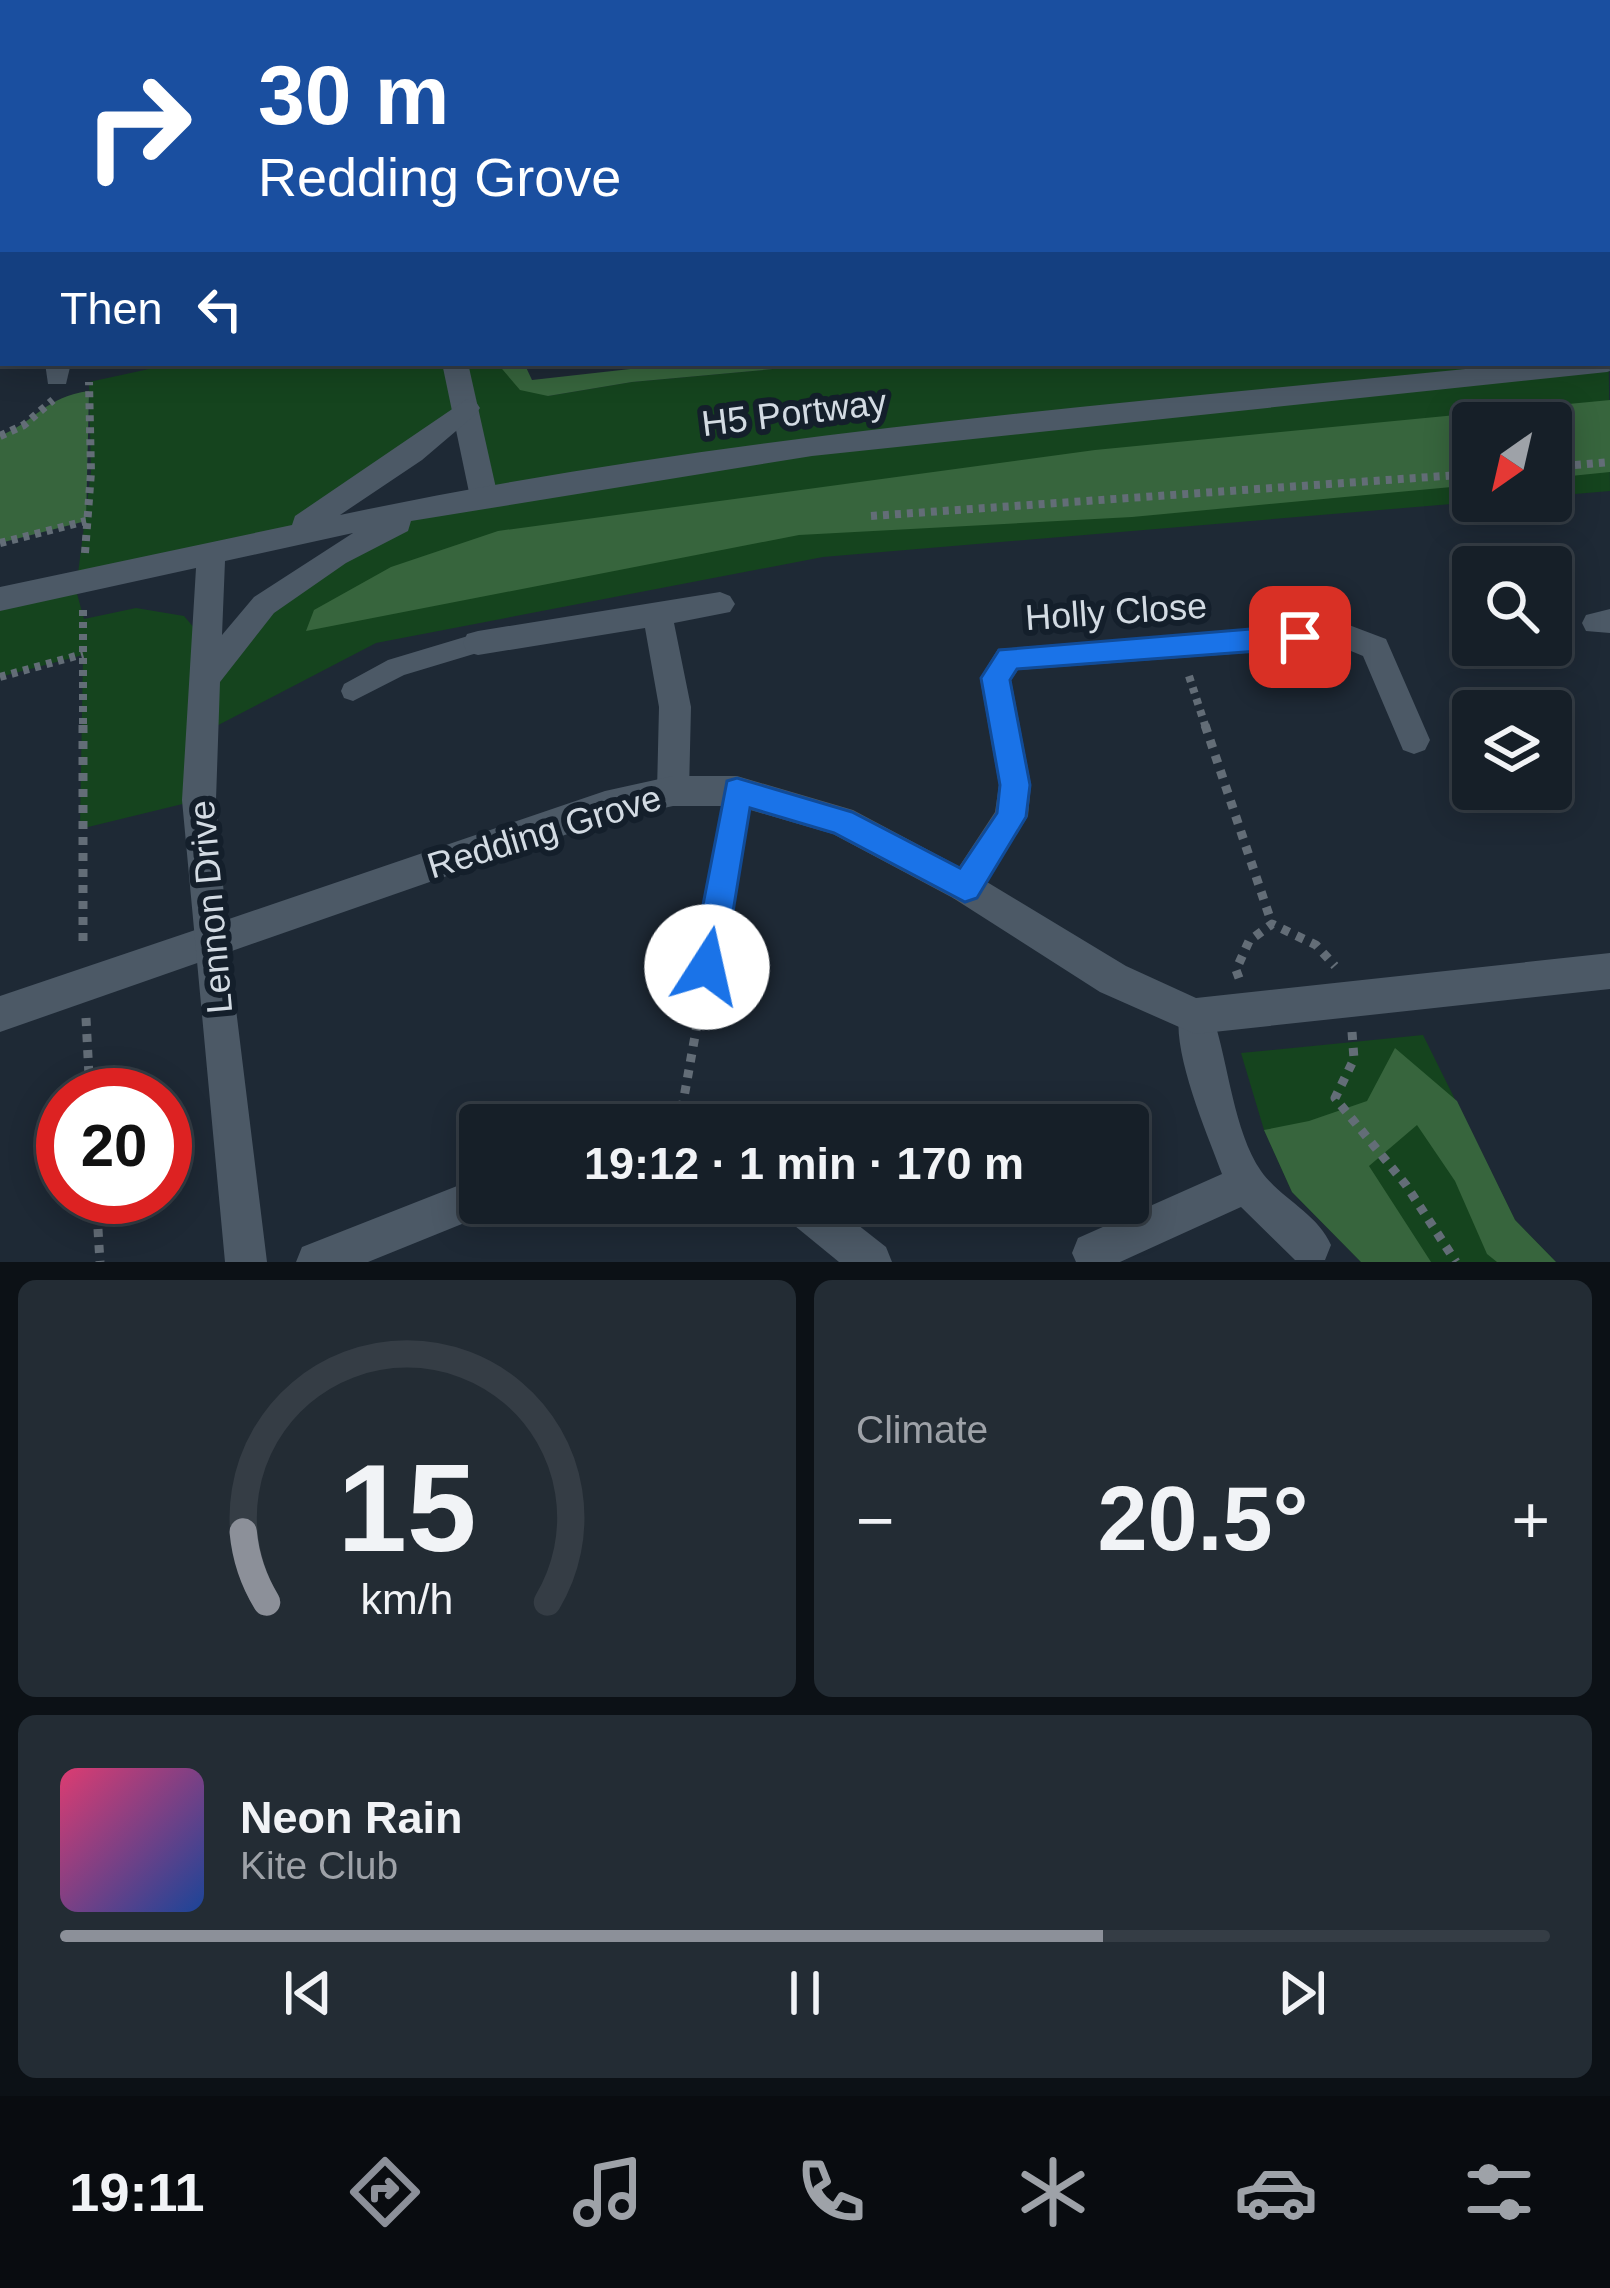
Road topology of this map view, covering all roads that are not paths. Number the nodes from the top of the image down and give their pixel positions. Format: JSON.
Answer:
{"nodes":[{"id":1,"x":455,"y":366,"type":"edge"},
{"id":2,"x":1579,"y":366,"type":"edge"},
{"id":3,"x":467,"y":409,"type":"junction"},
{"id":4,"x":484,"y":497,"type":"junction"},
{"id":5,"x":430,"y":506,"type":"junction"},
{"id":6,"x":290,"y":534,"type":"junction"},
{"id":7,"x":211,"y":551,"type":"junction"},
{"id":8,"x":8,"y":597,"type":"edge"},
{"id":9,"x":720,"y":604,"type":"dead end"},
{"id":10,"x":658,"y":615,"type":"junction"},
{"id":11,"x":478,"y":643,"type":"joint"},
{"id":12,"x":206,"y":677,"type":"junction"},
{"id":13,"x":353,"y":691,"type":"dead end"},
{"id":14,"x":1414,"y":740,"type":"dead end"},
{"id":15,"x":673,"y":791,"type":"junction"},
{"id":16,"x":737,"y":791,"type":"junction"},
{"id":17,"x":965,"y":887,"type":"junction"},
{"id":18,"x":210,"y":942,"type":"junction"},
{"id":19,"x":707,"y":967,"type":"road end"},
{"id":20,"x":1610,"y":971,"type":"edge"},
{"id":21,"x":0,"y":1014,"type":"edge"},
{"id":22,"x":1195,"y":1016,"type":"junction"},
{"id":23,"x":1246,"y":1184,"type":"junction"},
{"id":24,"x":459,"y":1205,"type":"edge"},
{"id":25,"x":824,"y":1224,"type":"edge"},
{"id":26,"x":1310,"y":1245,"type":"dead end"},
{"id":27,"x":1093,"y":1253,"type":"dead end"},
{"id":28,"x":246,"y":1262,"type":"edge"},
{"id":29,"x":317,"y":1262,"type":"edge"},
{"id":30,"x":871,"y":1262,"type":"edge"}],
"edges":[{"from":1,"to":3,"type":"street"},
{"from":2,"to":4,"type":"street","name":"H5 Portway"},
{"from":3,"to":4,"type":"street"},
{"from":3,"to":6,"type":"street"},
{"from":4,"to":5,"type":"street","name":"H5 Portway"},
{"from":5,"to":6,"type":"street","name":"H5 Portway"},
{"from":5,"to":12,"type":"street"},
{"from":6,"to":7,"type":"street","name":"H5 Portway"},
{"from":7,"to":8,"type":"street","name":"H5 Portway"},
{"from":7,"to":12,"type":"street","name":"Lennon Drive"},
{"from":9,"to":10,"type":"street"},
{"from":10,"to":11,"type":"street"},
{"from":10,"to":15,"type":"street"},
{"from":11,"to":13,"type":"lane"},
{"from":12,"to":18,"type":"street","name":"Lennon Drive"},
{"from":14,"to":17,"type":"street","name":"Holly Close"},
{"from":15,"to":16,"type":"street","name":"Redding Grove"},
{"from":15,"to":18,"type":"street","name":"Redding Grove"},
{"from":16,"to":17,"type":"street","name":"Redding Grove"},
{"from":16,"to":19,"type":"lane"},
{"from":17,"to":22,"type":"street","name":"Redding Grove"},
{"from":18,"to":21,"type":"street","name":"Redding Grove"},
{"from":18,"to":28,"type":"street","name":"Lennon Drive"},
{"from":20,"to":22,"type":"street"},
{"from":22,"to":23,"type":"street"},
{"from":23,"to":26,"type":"street"},
{"from":23,"to":27,"type":"street"},
{"from":24,"to":29,"type":"street"},
{"from":25,"to":30,"type":"street"}]}
